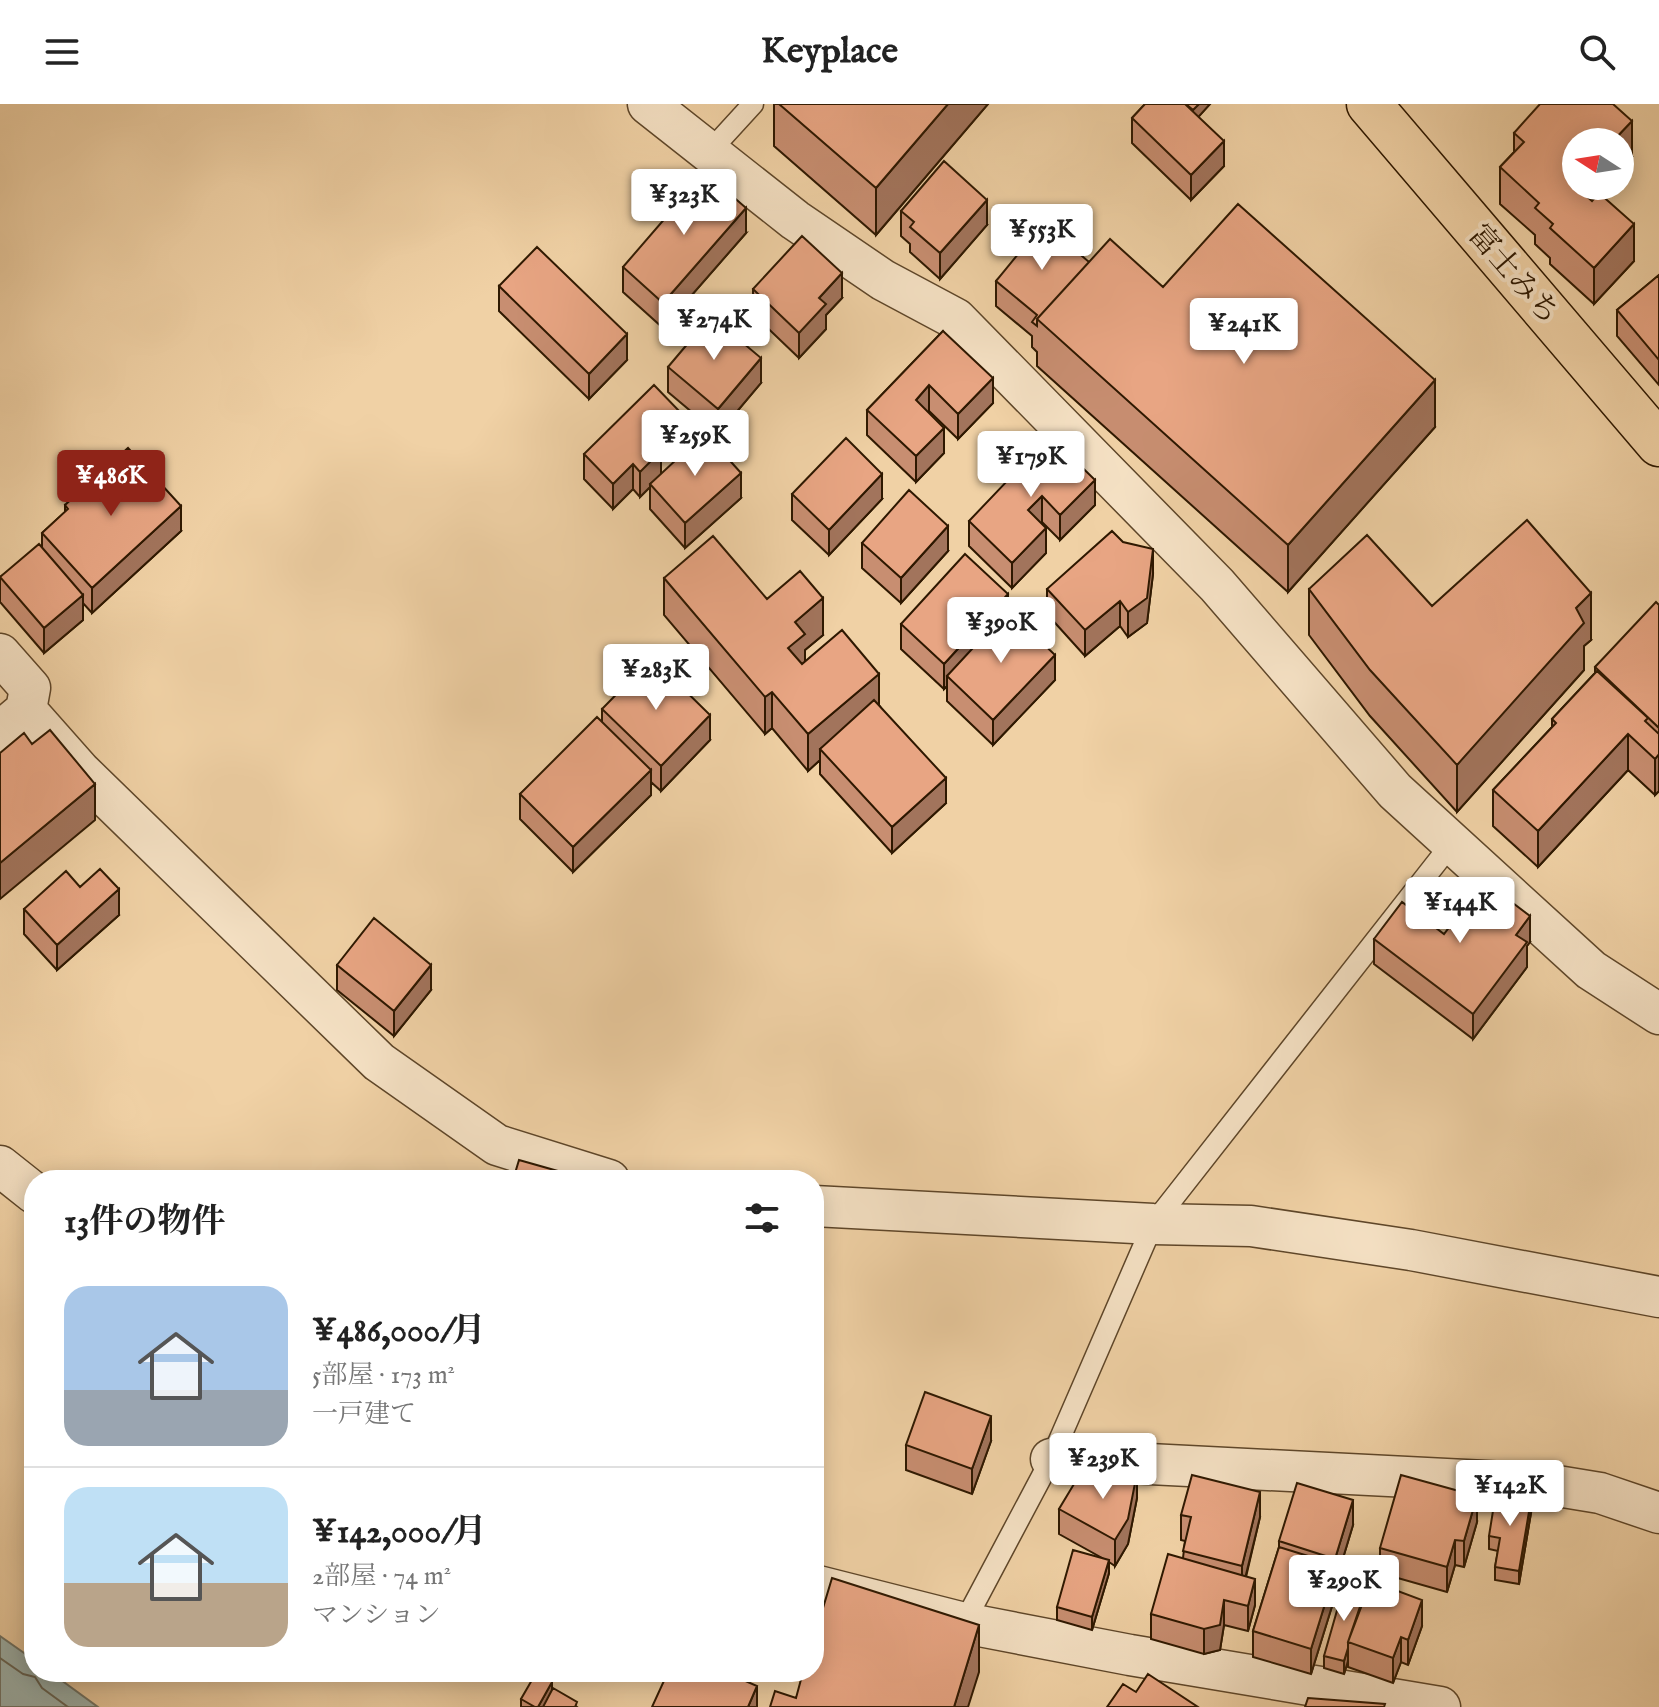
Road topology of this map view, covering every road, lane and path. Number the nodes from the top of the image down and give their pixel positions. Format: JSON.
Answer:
{"nodes":[{"id":1,"x":648,"y":104,"type":"edge"},
{"id":2,"x":753,"y":104,"type":"edge"},
{"id":3,"x":1369,"y":104,"type":"edge"},
{"id":4,"x":710,"y":151,"type":"junction"},
{"id":5,"x":1659,"y":444,"type":"edge"},
{"id":6,"x":0,"y":654,"type":"edge"},
{"id":7,"x":13,"y":721,"type":"edge"},
{"id":8,"x":1452,"y":843,"type":"junction"},
{"id":9,"x":1659,"y":1014,"type":"edge"},
{"id":10,"x":0,"y":1166,"type":"edge"},
{"id":11,"x":577,"y":1170,"type":"edge"},
{"id":12,"x":24,"y":1185,"type":"edge"},
{"id":13,"x":824,"y":1207,"type":"edge"},
{"id":14,"x":1153,"y":1224,"type":"junction"},
{"id":15,"x":1659,"y":1297,"type":"edge"},
{"id":16,"x":1051,"y":1459,"type":"junction"},
{"id":17,"x":1659,"y":1513,"type":"edge"},
{"id":18,"x":824,"y":1588,"type":"edge"},
{"id":19,"x":964,"y":1623,"type":"junction"},
{"id":20,"x":1303,"y":1697,"type":"edge"},
{"id":21,"x":1440,"y":1707,"type":"edge"}],
"edges":[{"from":1,"to":4,"type":"street"},
{"from":2,"to":4,"type":"lane"},
{"from":3,"to":5,"type":"highway","name":"富士みち"},
{"from":4,"to":8,"type":"street"},
{"from":6,"to":7,"type":"street"},
{"from":7,"to":11,"type":"street"},
{"from":8,"to":9,"type":"street"},
{"from":8,"to":14,"type":"lane"},
{"from":10,"to":12,"type":"street"},
{"from":13,"to":14,"type":"street"},
{"from":14,"to":15,"type":"street"},
{"from":14,"to":16,"type":"lane"},
{"from":16,"to":17,"type":"street"},
{"from":16,"to":19,"type":"lane"},
{"from":18,"to":19,"type":"street"},
{"from":19,"to":20,"type":"street"},
{"from":20,"to":21,"type":"street"}]}
